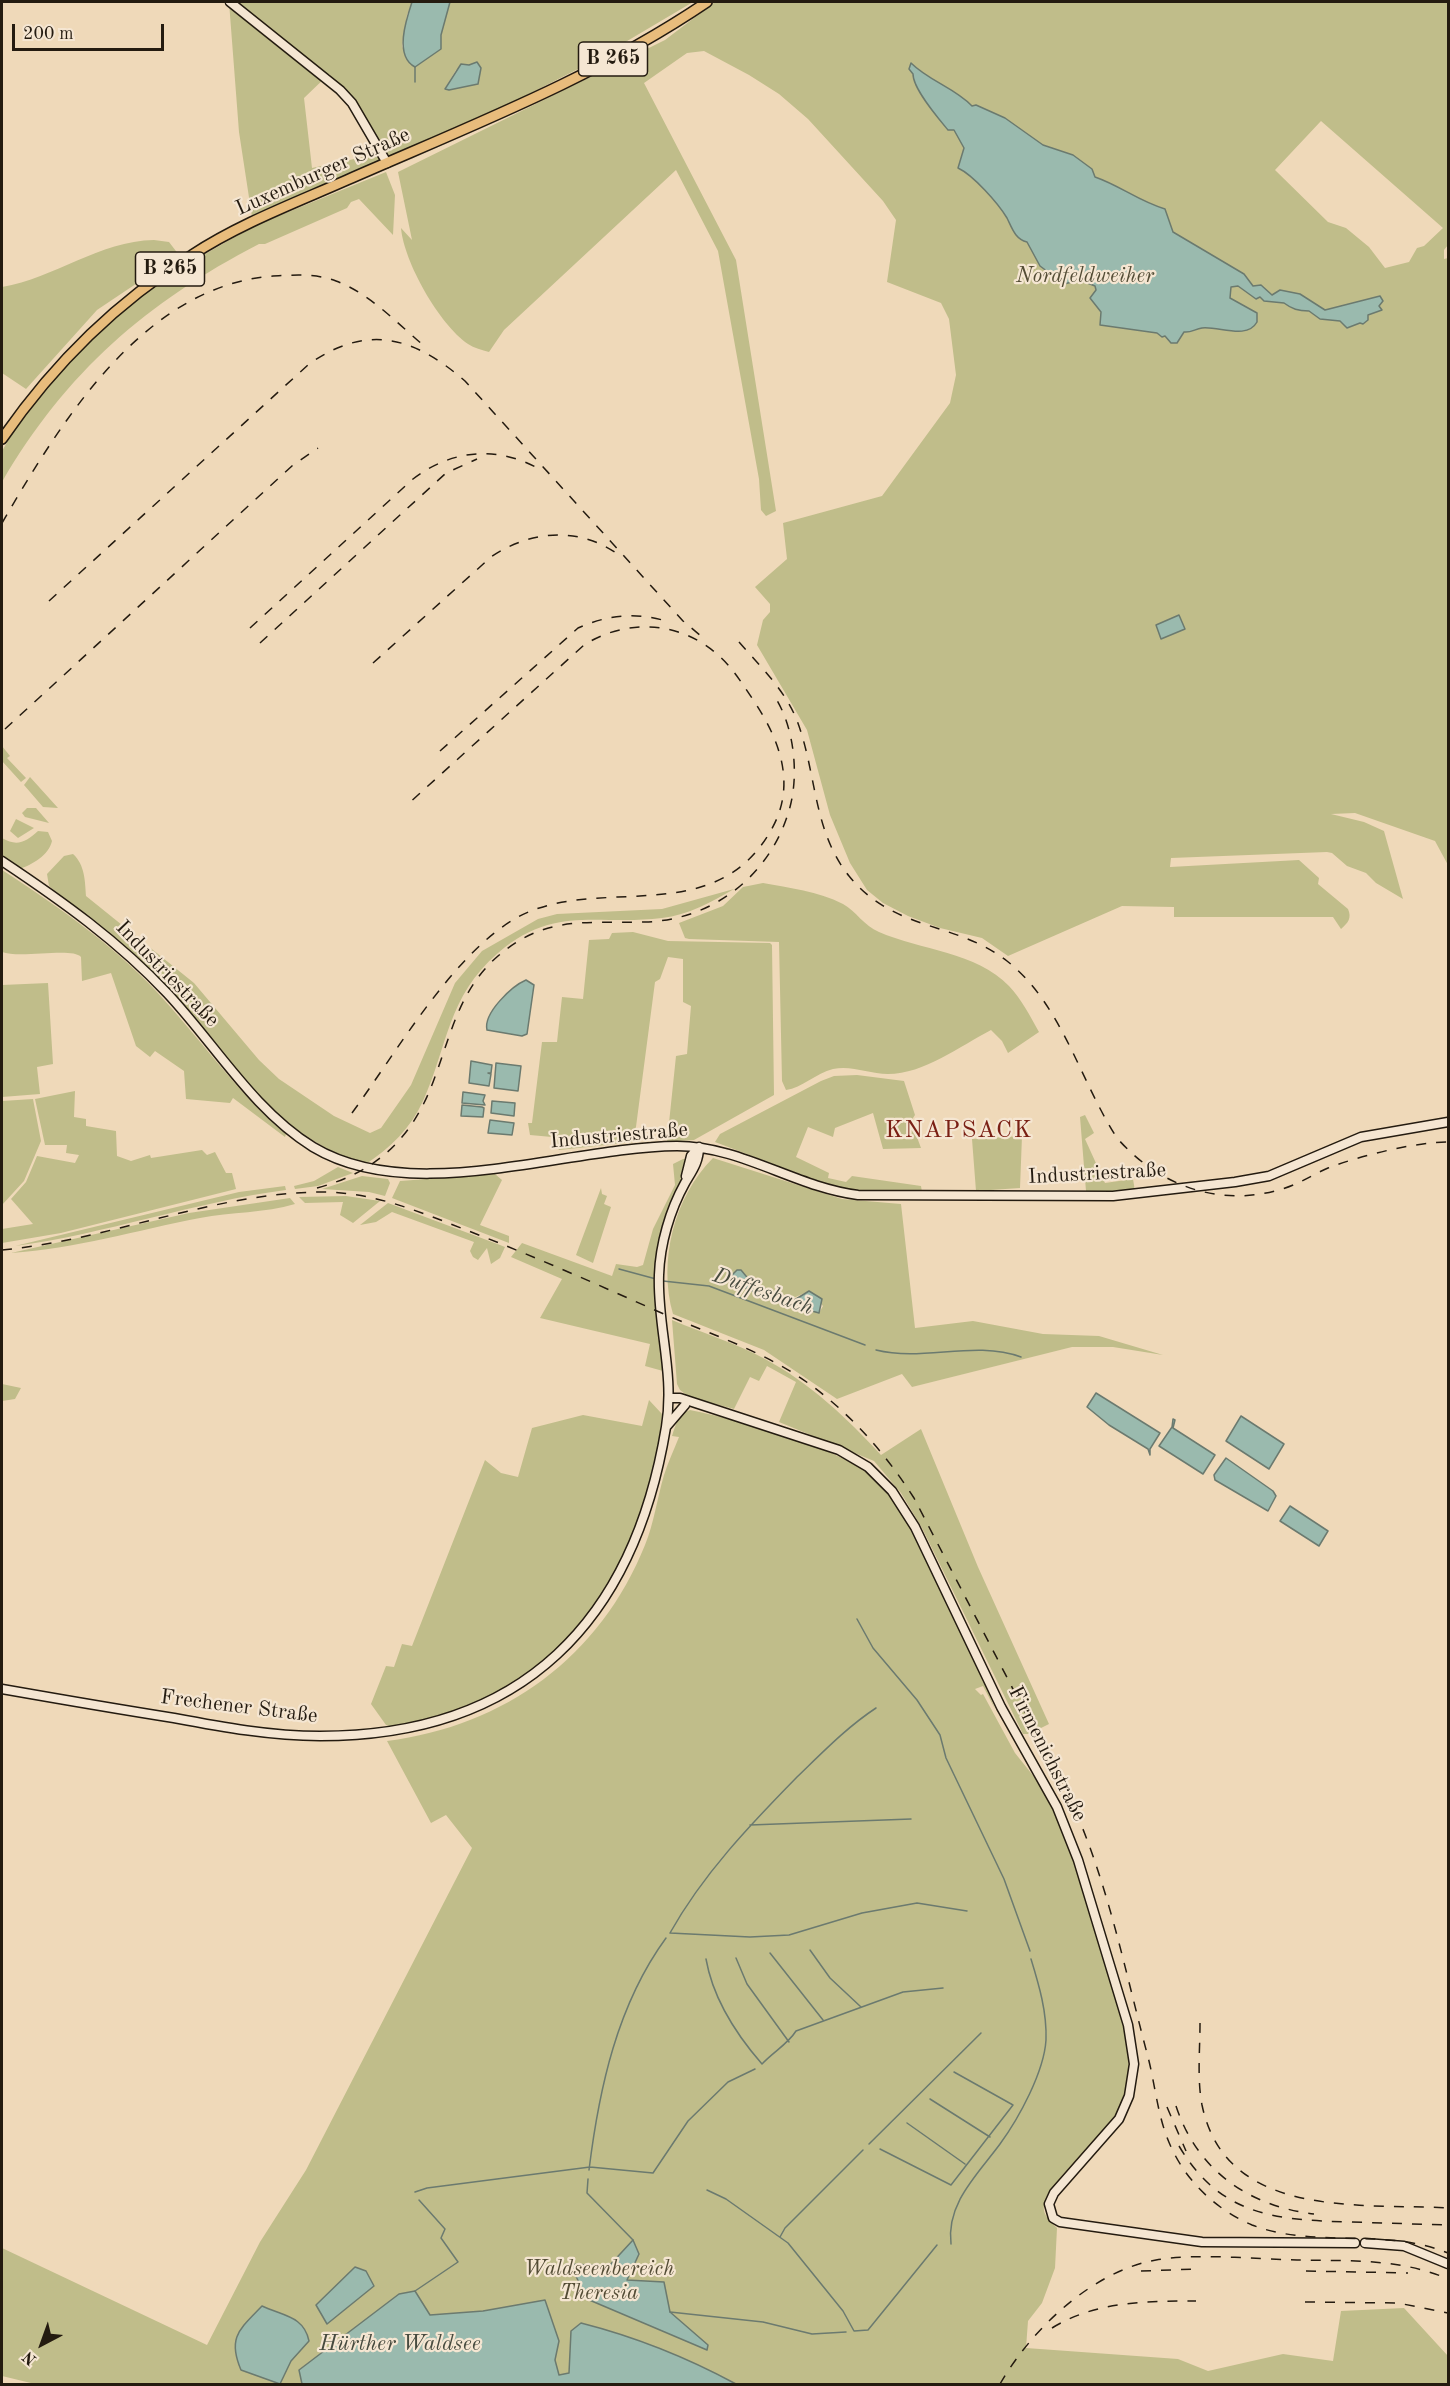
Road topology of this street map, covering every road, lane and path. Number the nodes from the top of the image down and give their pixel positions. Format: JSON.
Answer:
{"nodes":[{"id":1,"x":230,"y":2,"type":"edge"},
{"id":2,"x":706,"y":2,"type":"edge"},
{"id":3,"x":387,"y":163,"type":"junction"},
{"id":4,"x":2,"y":439,"type":"edge"},
{"id":5,"x":2,"y":861,"type":"edge"},
{"id":6,"x":1449,"y":1122,"type":"edge"},
{"id":7,"x":699,"y":1147,"type":"junction"},
{"id":8,"x":669,"y":1398,"type":"junction"},
{"id":9,"x":685,"y":1405,"type":"junction"},
{"id":10,"x":706,"y":1406,"type":"junction"},
{"id":11,"x":666,"y":1426,"type":"junction"},
{"id":12,"x":2,"y":1689,"type":"edge"},
{"id":13,"x":1355,"y":2243,"type":"dead end"},
{"id":14,"x":1365,"y":2243,"type":"dead end"},
{"id":15,"x":1449,"y":2264,"type":"edge"}],
"edges":[{"from":1,"to":3,"type":"main road"},
{"from":2,"to":3,"type":"main road","name":"Luxemburger Straße","number":"B 265"},
{"from":3,"to":4,"type":"main road","name":"Luxemburger Straße","number":"B 265"},
{"from":5,"to":7,"type":"main road","name":"Industriestraße"},
{"from":6,"to":7,"type":"main road","name":"Industriestraße"},
{"from":7,"to":8,"type":"main road","name":"Frechener Straße"},
{"from":8,"to":9,"type":"main road","name":"Firmenichstraße"},
{"from":8,"to":10,"type":"main road","name":"Firmenichstraße"},
{"from":8,"to":11,"type":"main road","name":"Frechener Straße"},
{"from":9,"to":10,"type":"main road","name":"Firmenichstraße"},
{"from":9,"to":11,"type":"main road"},
{"from":10,"to":13,"type":"main road","name":"Firmenichstraße"},
{"from":11,"to":12,"type":"main road","name":"Frechener Straße"},
{"from":14,"to":15,"type":"main road"}]}
